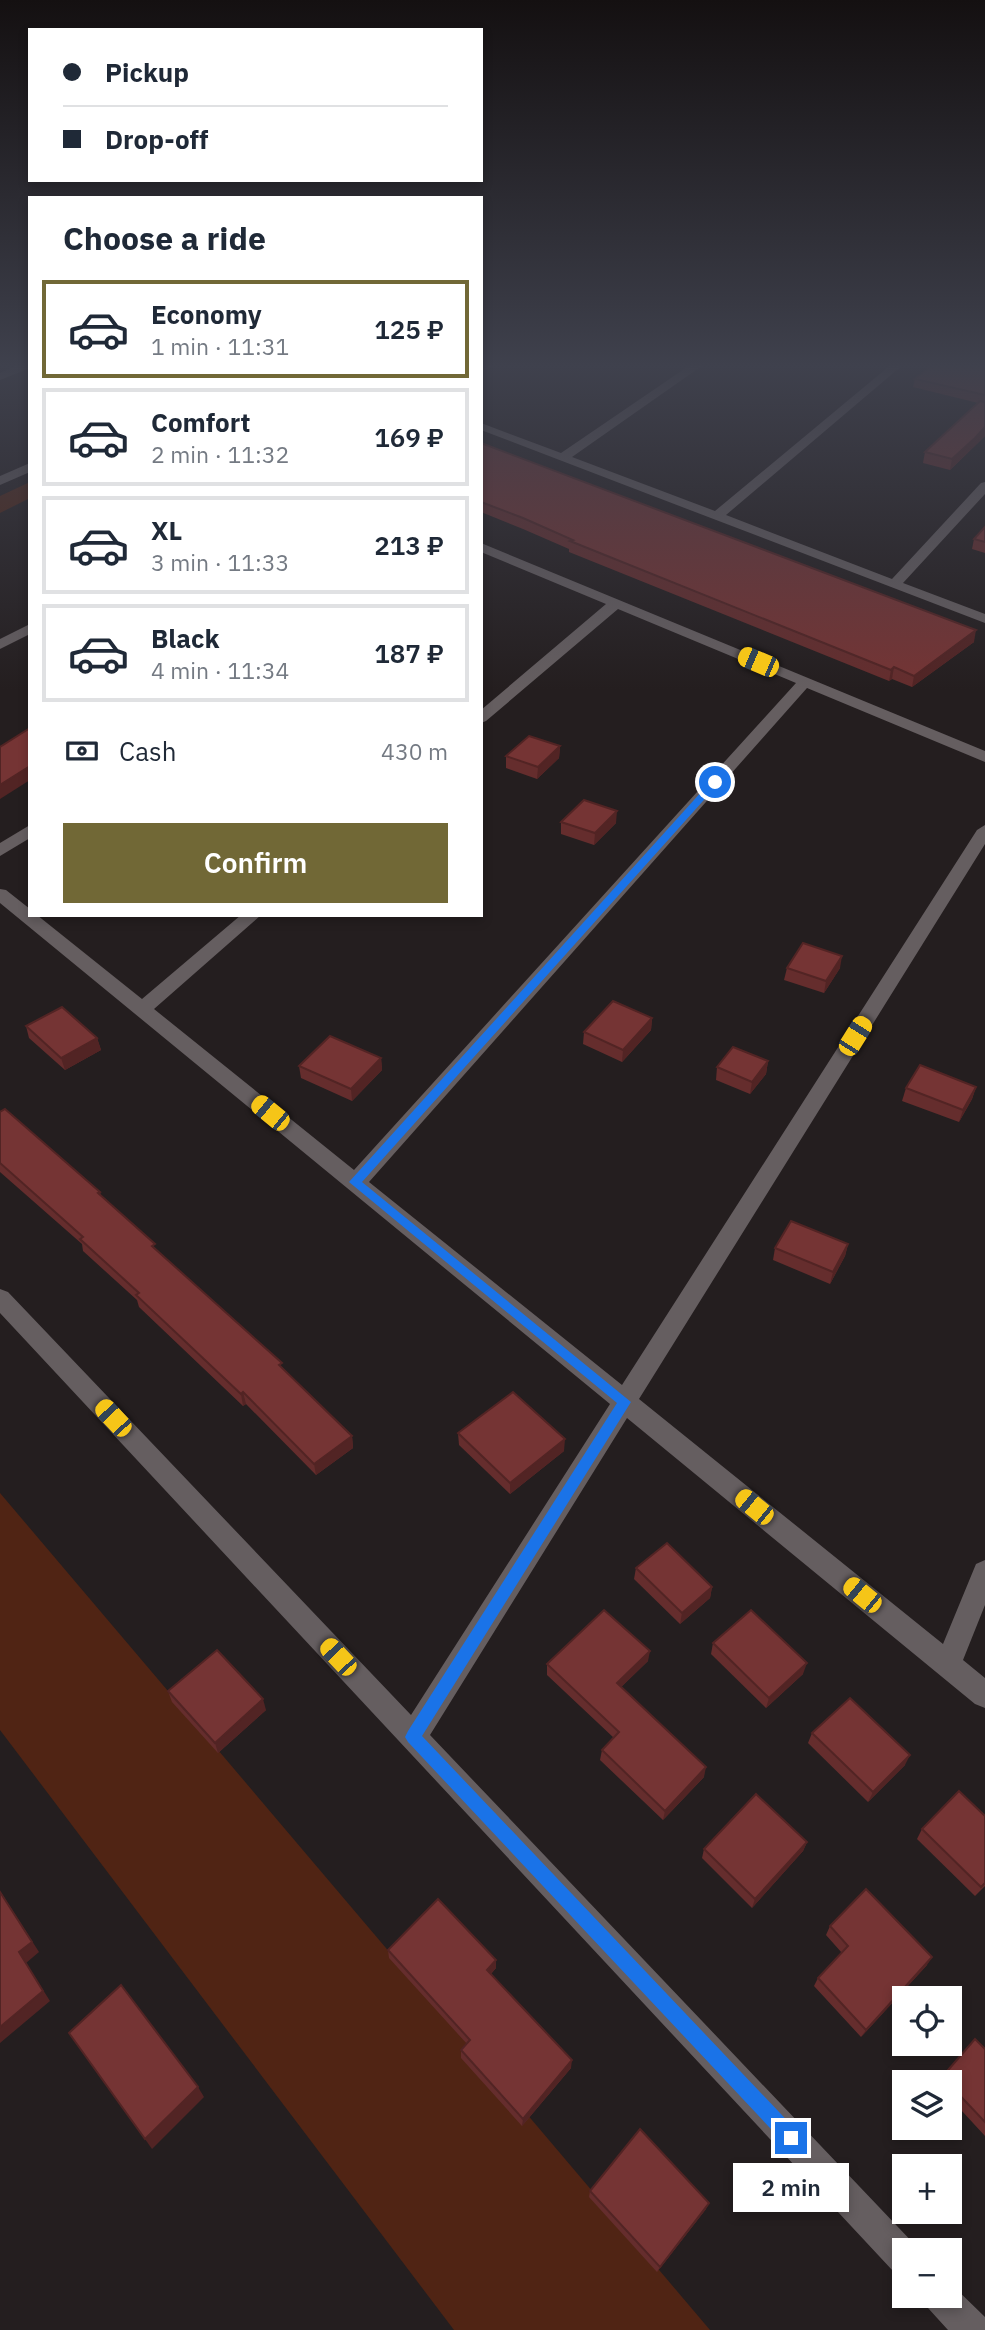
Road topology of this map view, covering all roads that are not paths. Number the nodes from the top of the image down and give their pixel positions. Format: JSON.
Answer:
{"nodes":[{"id":1,"x":20,"y":472,"type":"edge"},
{"id":2,"x":601,"y":472,"type":"edge"},
{"id":3,"x":770,"y":472,"type":"edge"},
{"id":4,"x":0,"y":481,"type":"edge"},
{"id":5,"x":985,"y":486,"type":"edge"},
{"id":6,"x":717,"y":516,"type":"junction"},
{"id":7,"x":483,"y":548,"type":"edge"},
{"id":8,"x":895,"y":584,"type":"junction"},
{"id":9,"x":616,"y":603,"type":"junction"},
{"id":10,"x":985,"y":619,"type":"edge"},
{"id":11,"x":28,"y":629,"type":"edge"},
{"id":12,"x":0,"y":645,"type":"edge"},
{"id":13,"x":805,"y":682,"type":"junction"},
{"id":14,"x":483,"y":716,"type":"edge"},
{"id":15,"x":985,"y":757,"type":"edge"},
{"id":16,"x":985,"y":830,"type":"edge"},
{"id":17,"x":28,"y":831,"type":"edge"},
{"id":18,"x":0,"y":851,"type":"edge"},
{"id":19,"x":0,"y":894,"type":"edge"},
{"id":20,"x":28,"y":917,"type":"edge"},
{"id":21,"x":28,"y":917,"type":"edge"},
{"id":22,"x":250,"y":917,"type":"edge"},
{"id":23,"x":142,"y":1009,"type":"junction"},
{"id":24,"x":355,"y":1182,"type":"junction"},
{"id":25,"x":0,"y":1298,"type":"edge"},
{"id":26,"x":624,"y":1402,"type":"junction"},
{"id":27,"x":985,"y":1572,"type":"edge"},
{"id":28,"x":948,"y":1665,"type":"junction"},
{"id":29,"x":985,"y":1695,"type":"edge"},
{"id":30,"x":413,"y":1737,"type":"junction"},
{"id":31,"x":892,"y":2245,"type":"edge"},
{"id":32,"x":951,"y":2308,"type":"edge"},
{"id":33,"x":972,"y":2330,"type":"edge"}],
"edges":[{"from":1,"to":4,"type":"street"},
{"from":2,"to":6,"type":"street"},
{"from":3,"to":6,"type":"street"},
{"from":5,"to":8,"type":"street"},
{"from":6,"to":8,"type":"street"},
{"from":7,"to":9,"type":"street"},
{"from":8,"to":10,"type":"street"},
{"from":9,"to":13,"type":"street"},
{"from":9,"to":14,"type":"street"},
{"from":11,"to":12,"type":"street"},
{"from":13,"to":15,"type":"street"},
{"from":13,"to":24,"type":"street"},
{"from":16,"to":26,"type":"street"},
{"from":17,"to":18,"type":"street"},
{"from":19,"to":20,"type":"street"},
{"from":21,"to":23,"type":"street"},
{"from":22,"to":23,"type":"street"},
{"from":23,"to":24,"type":"street"},
{"from":24,"to":26,"type":"street"},
{"from":25,"to":30,"type":"street"},
{"from":26,"to":28,"type":"street"},
{"from":26,"to":30,"type":"street"},
{"from":27,"to":28,"type":"street"},
{"from":28,"to":29,"type":"street"},
{"from":30,"to":31,"type":"street"},
{"from":32,"to":33,"type":"street"}]}
